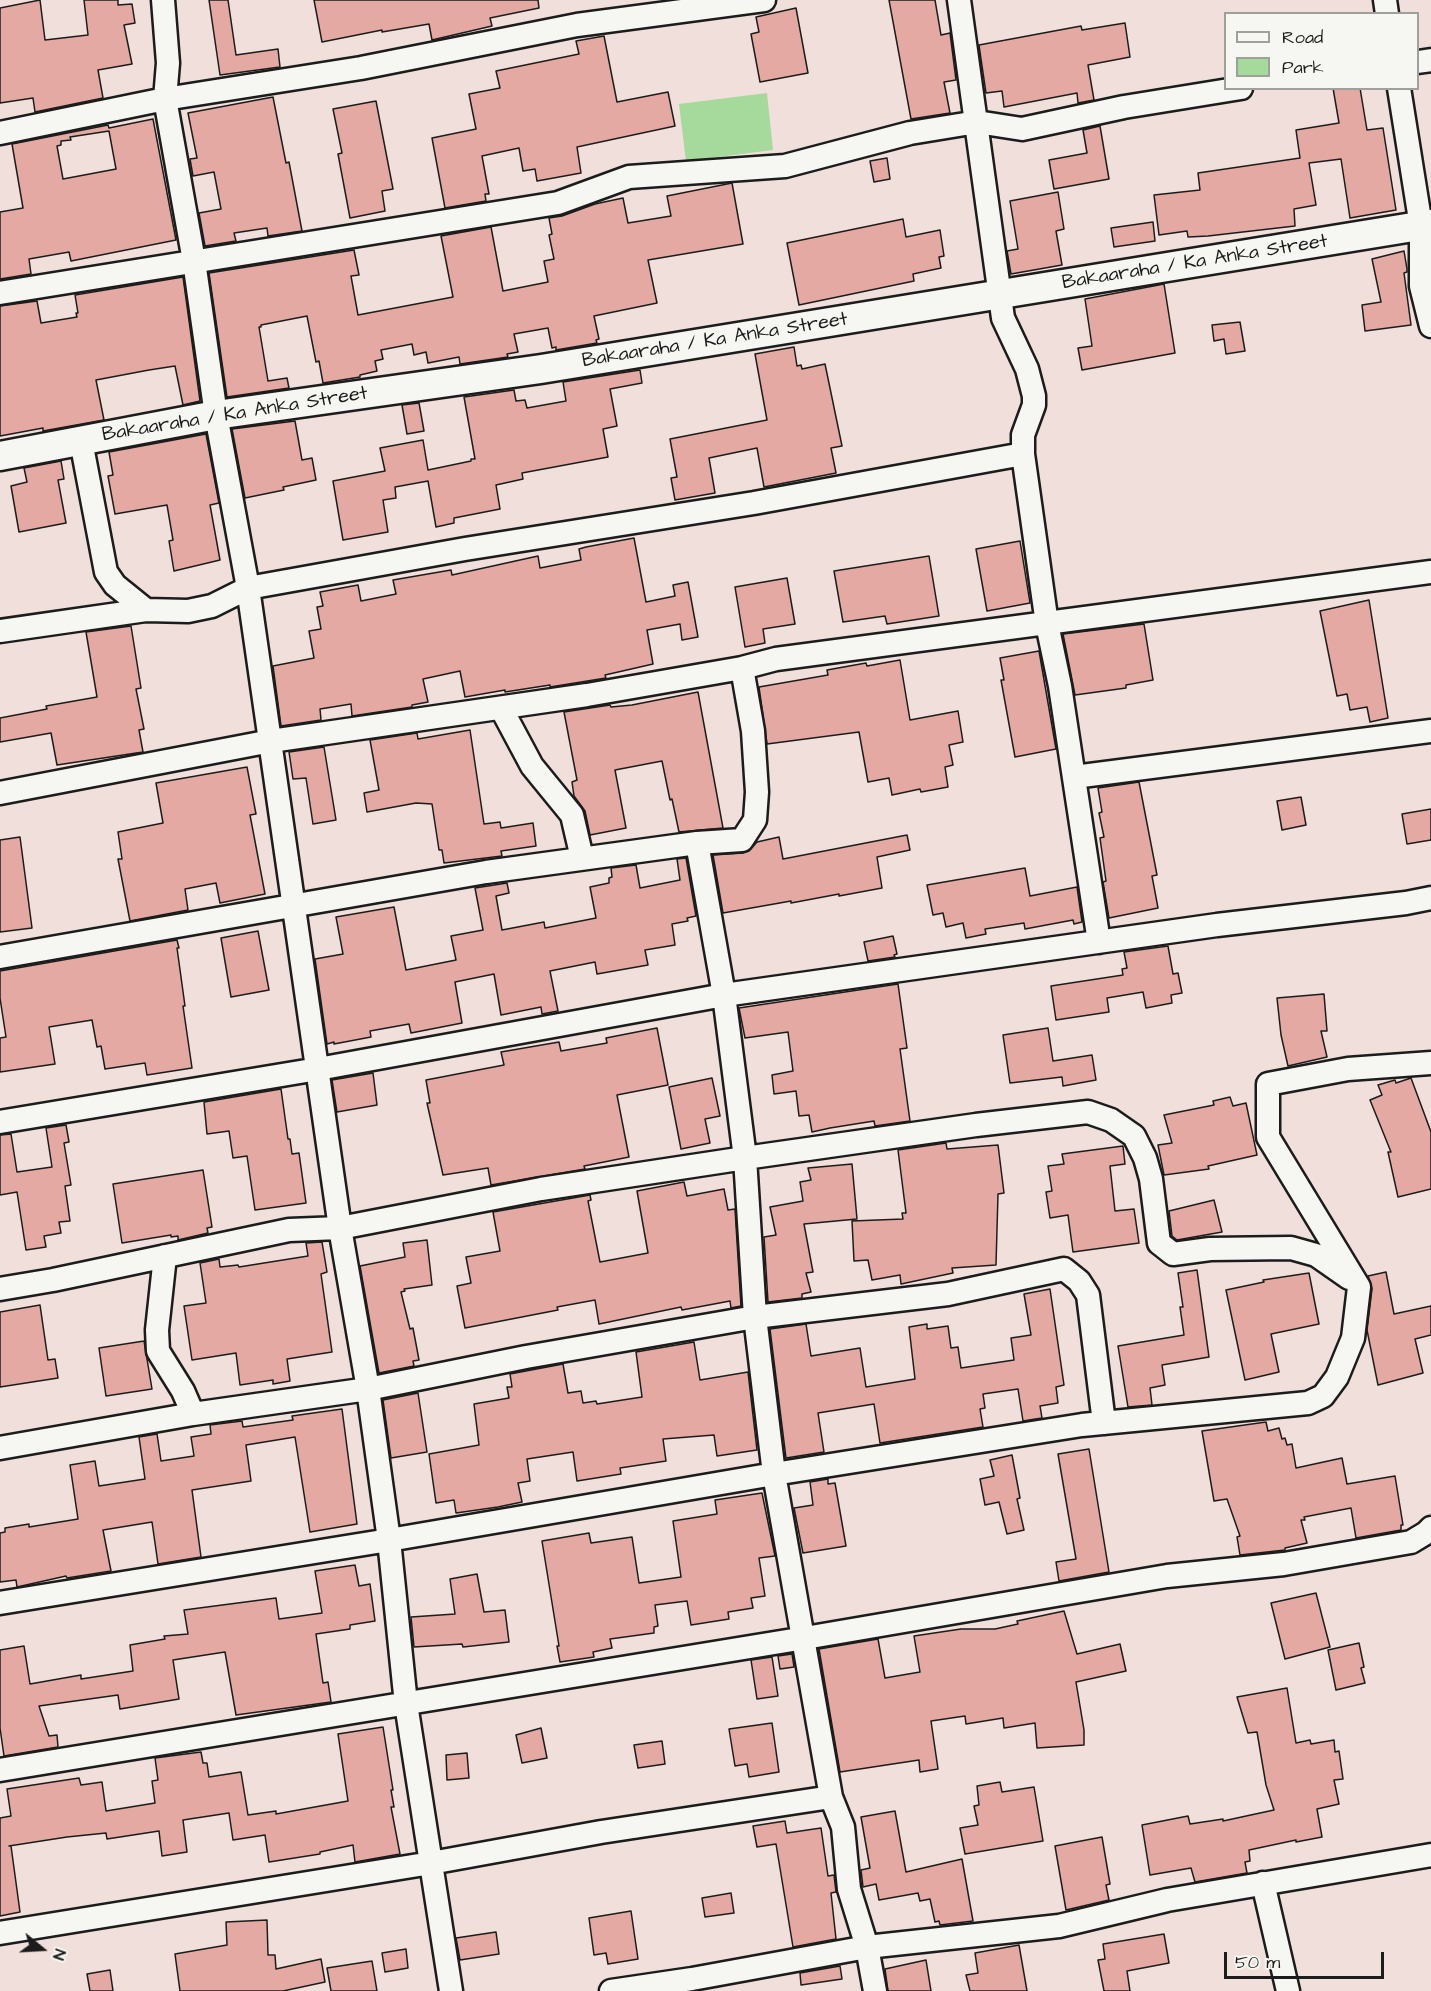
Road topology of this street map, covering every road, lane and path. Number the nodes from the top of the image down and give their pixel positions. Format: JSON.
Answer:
{"nodes":[{"id":1,"x":163,"y":0,"type":"edge"},
{"id":2,"x":764,"y":0,"type":"edge"},
{"id":3,"x":959,"y":0,"type":"edge"},
{"id":4,"x":1229,"y":90,"type":"edge"},
{"id":5,"x":1399,"y":90,"type":"edge"},
{"id":6,"x":165,"y":99,"type":"junction"},
{"id":7,"x":976,"y":122,"type":"junction"},
{"id":8,"x":0,"y":133,"type":"edge"},
{"id":9,"x":1426,"y":225,"type":"edge"},
{"id":10,"x":194,"y":261,"type":"junction"},
{"id":11,"x":0,"y":293,"type":"edge"},
{"id":12,"x":999,"y":295,"type":"junction"},
{"id":13,"x":1431,"y":326,"type":"edge"},
{"id":14,"x":216,"y":415,"type":"junction"},
{"id":15,"x":81,"y":441,"type":"junction"},
{"id":16,"x":1023,"y":454,"type":"junction"},
{"id":17,"x":0,"y":456,"type":"edge"},
{"id":18,"x":1431,"y":572,"type":"edge"},
{"id":19,"x":248,"y":588,"type":"junction"},
{"id":20,"x":146,"y":610,"type":"junction"},
{"id":21,"x":1047,"y":624,"type":"junction"},
{"id":22,"x":0,"y":631,"type":"edge"},
{"id":23,"x":742,"y":668,"type":"junction"},
{"id":24,"x":501,"y":708,"type":"junction"},
{"id":25,"x":1431,"y":731,"type":"edge"},
{"id":26,"x":271,"y":741,"type":"junction"},
{"id":27,"x":1074,"y":777,"type":"junction"},
{"id":28,"x":0,"y":793,"type":"edge"},
{"id":29,"x":698,"y":843,"type":"junction"},
{"id":30,"x":582,"y":858,"type":"junction"},
{"id":31,"x":1431,"y":897,"type":"edge"},
{"id":32,"x":294,"y":904,"type":"junction"},
{"id":33,"x":1099,"y":942,"type":"junction"},
{"id":34,"x":0,"y":957,"type":"edge"},
{"id":35,"x":724,"y":995,"type":"junction"},
{"id":36,"x":1431,"y":1063,"type":"edge"},
{"id":37,"x":318,"y":1069,"type":"junction"},
{"id":38,"x":0,"y":1122,"type":"edge"},
{"id":39,"x":744,"y":1158,"type":"junction"},
{"id":40,"x":340,"y":1228,"type":"junction"},
{"id":41,"x":165,"y":1256,"type":"junction"},
{"id":42,"x":1359,"y":1287,"type":"junction"},
{"id":43,"x":0,"y":1289,"type":"edge"},
{"id":44,"x":755,"y":1317,"type":"junction"},
{"id":45,"x":368,"y":1389,"type":"junction"},
{"id":46,"x":193,"y":1414,"type":"junction"},
{"id":47,"x":1104,"y":1423,"type":"junction"},
{"id":48,"x":0,"y":1448,"type":"edge"},
{"id":49,"x":774,"y":1474,"type":"junction"},
{"id":50,"x":1431,"y":1528,"type":"edge"},
{"id":51,"x":389,"y":1540,"type":"junction"},
{"id":52,"x":0,"y":1603,"type":"edge"},
{"id":53,"x":805,"y":1638,"type":"junction"},
{"id":54,"x":406,"y":1704,"type":"junction"},
{"id":55,"x":0,"y":1770,"type":"edge"},
{"id":56,"x":831,"y":1797,"type":"junction"},
{"id":57,"x":1431,"y":1856,"type":"edge"},
{"id":58,"x":431,"y":1863,"type":"junction"},
{"id":59,"x":1263,"y":1883,"type":"junction"},
{"id":60,"x":0,"y":1933,"type":"edge"},
{"id":61,"x":867,"y":1947,"type":"junction"},
{"id":62,"x":451,"y":1991,"type":"edge"},
{"id":63,"x":611,"y":1991,"type":"edge"},
{"id":64,"x":875,"y":1991,"type":"edge"},
{"id":65,"x":1288,"y":1991,"type":"edge"}],
"edges":[{"from":1,"to":6,"type":"street"},
{"from":2,"to":6,"type":"street"},
{"from":3,"to":7,"type":"street"},
{"from":4,"to":7,"type":"street"},
{"from":5,"to":9,"type":"street"},
{"from":6,"to":8,"type":"street"},
{"from":6,"to":10,"type":"street"},
{"from":7,"to":10,"type":"street"},
{"from":7,"to":12,"type":"street"},
{"from":9,"to":12,"type":"street","name":"Bakaaraha / Ka Anka Street"},
{"from":9,"to":13,"type":"street"},
{"from":10,"to":11,"type":"street"},
{"from":10,"to":14,"type":"street"},
{"from":12,"to":14,"type":"street","name":"Bakaaraha / Ka Anka Street"},
{"from":12,"to":16,"type":"street"},
{"from":14,"to":15,"type":"street","name":"Bakaaraha / Ka Anka Street"},
{"from":14,"to":19,"type":"street"},
{"from":15,"to":17,"type":"street","name":"Bakaaraha / Ka Anka Street"},
{"from":15,"to":20,"type":"street"},
{"from":16,"to":19,"type":"street"},
{"from":16,"to":21,"type":"street"},
{"from":18,"to":21,"type":"street"},
{"from":19,"to":20,"type":"street"},
{"from":19,"to":26,"type":"street"},
{"from":20,"to":22,"type":"street"},
{"from":21,"to":23,"type":"street"},
{"from":21,"to":27,"type":"street"},
{"from":23,"to":24,"type":"street"},
{"from":23,"to":29,"type":"street"},
{"from":24,"to":26,"type":"street"},
{"from":24,"to":30,"type":"street"},
{"from":25,"to":27,"type":"street"},
{"from":26,"to":28,"type":"street"},
{"from":26,"to":32,"type":"street"},
{"from":27,"to":33,"type":"street"},
{"from":29,"to":30,"type":"street"},
{"from":29,"to":35,"type":"street"},
{"from":30,"to":32,"type":"street"},
{"from":31,"to":33,"type":"street"},
{"from":32,"to":34,"type":"street"},
{"from":32,"to":37,"type":"street"},
{"from":33,"to":35,"type":"street"},
{"from":35,"to":37,"type":"street"},
{"from":35,"to":39,"type":"street"},
{"from":36,"to":42,"type":"street"},
{"from":37,"to":38,"type":"street"},
{"from":37,"to":40,"type":"street"},
{"from":39,"to":40,"type":"street"},
{"from":39,"to":42,"type":"street"},
{"from":39,"to":44,"type":"street"},
{"from":40,"to":41,"type":"street"},
{"from":40,"to":45,"type":"street"},
{"from":41,"to":43,"type":"street"},
{"from":41,"to":46,"type":"street"},
{"from":42,"to":47,"type":"street"},
{"from":44,"to":45,"type":"street"},
{"from":44,"to":47,"type":"street"},
{"from":44,"to":49,"type":"street"},
{"from":45,"to":46,"type":"street"},
{"from":45,"to":51,"type":"street"},
{"from":46,"to":48,"type":"street"},
{"from":47,"to":49,"type":"street"},
{"from":49,"to":51,"type":"street"},
{"from":49,"to":53,"type":"street"},
{"from":50,"to":53,"type":"street"},
{"from":51,"to":52,"type":"street"},
{"from":51,"to":54,"type":"street"},
{"from":53,"to":54,"type":"street"},
{"from":53,"to":56,"type":"street"},
{"from":54,"to":55,"type":"street"},
{"from":54,"to":58,"type":"street"},
{"from":56,"to":58,"type":"street"},
{"from":56,"to":61,"type":"street"},
{"from":57,"to":59,"type":"street"},
{"from":58,"to":60,"type":"street"},
{"from":58,"to":62,"type":"street"},
{"from":59,"to":61,"type":"street"},
{"from":59,"to":65,"type":"street"},
{"from":61,"to":63,"type":"street"},
{"from":61,"to":64,"type":"street"}]}
